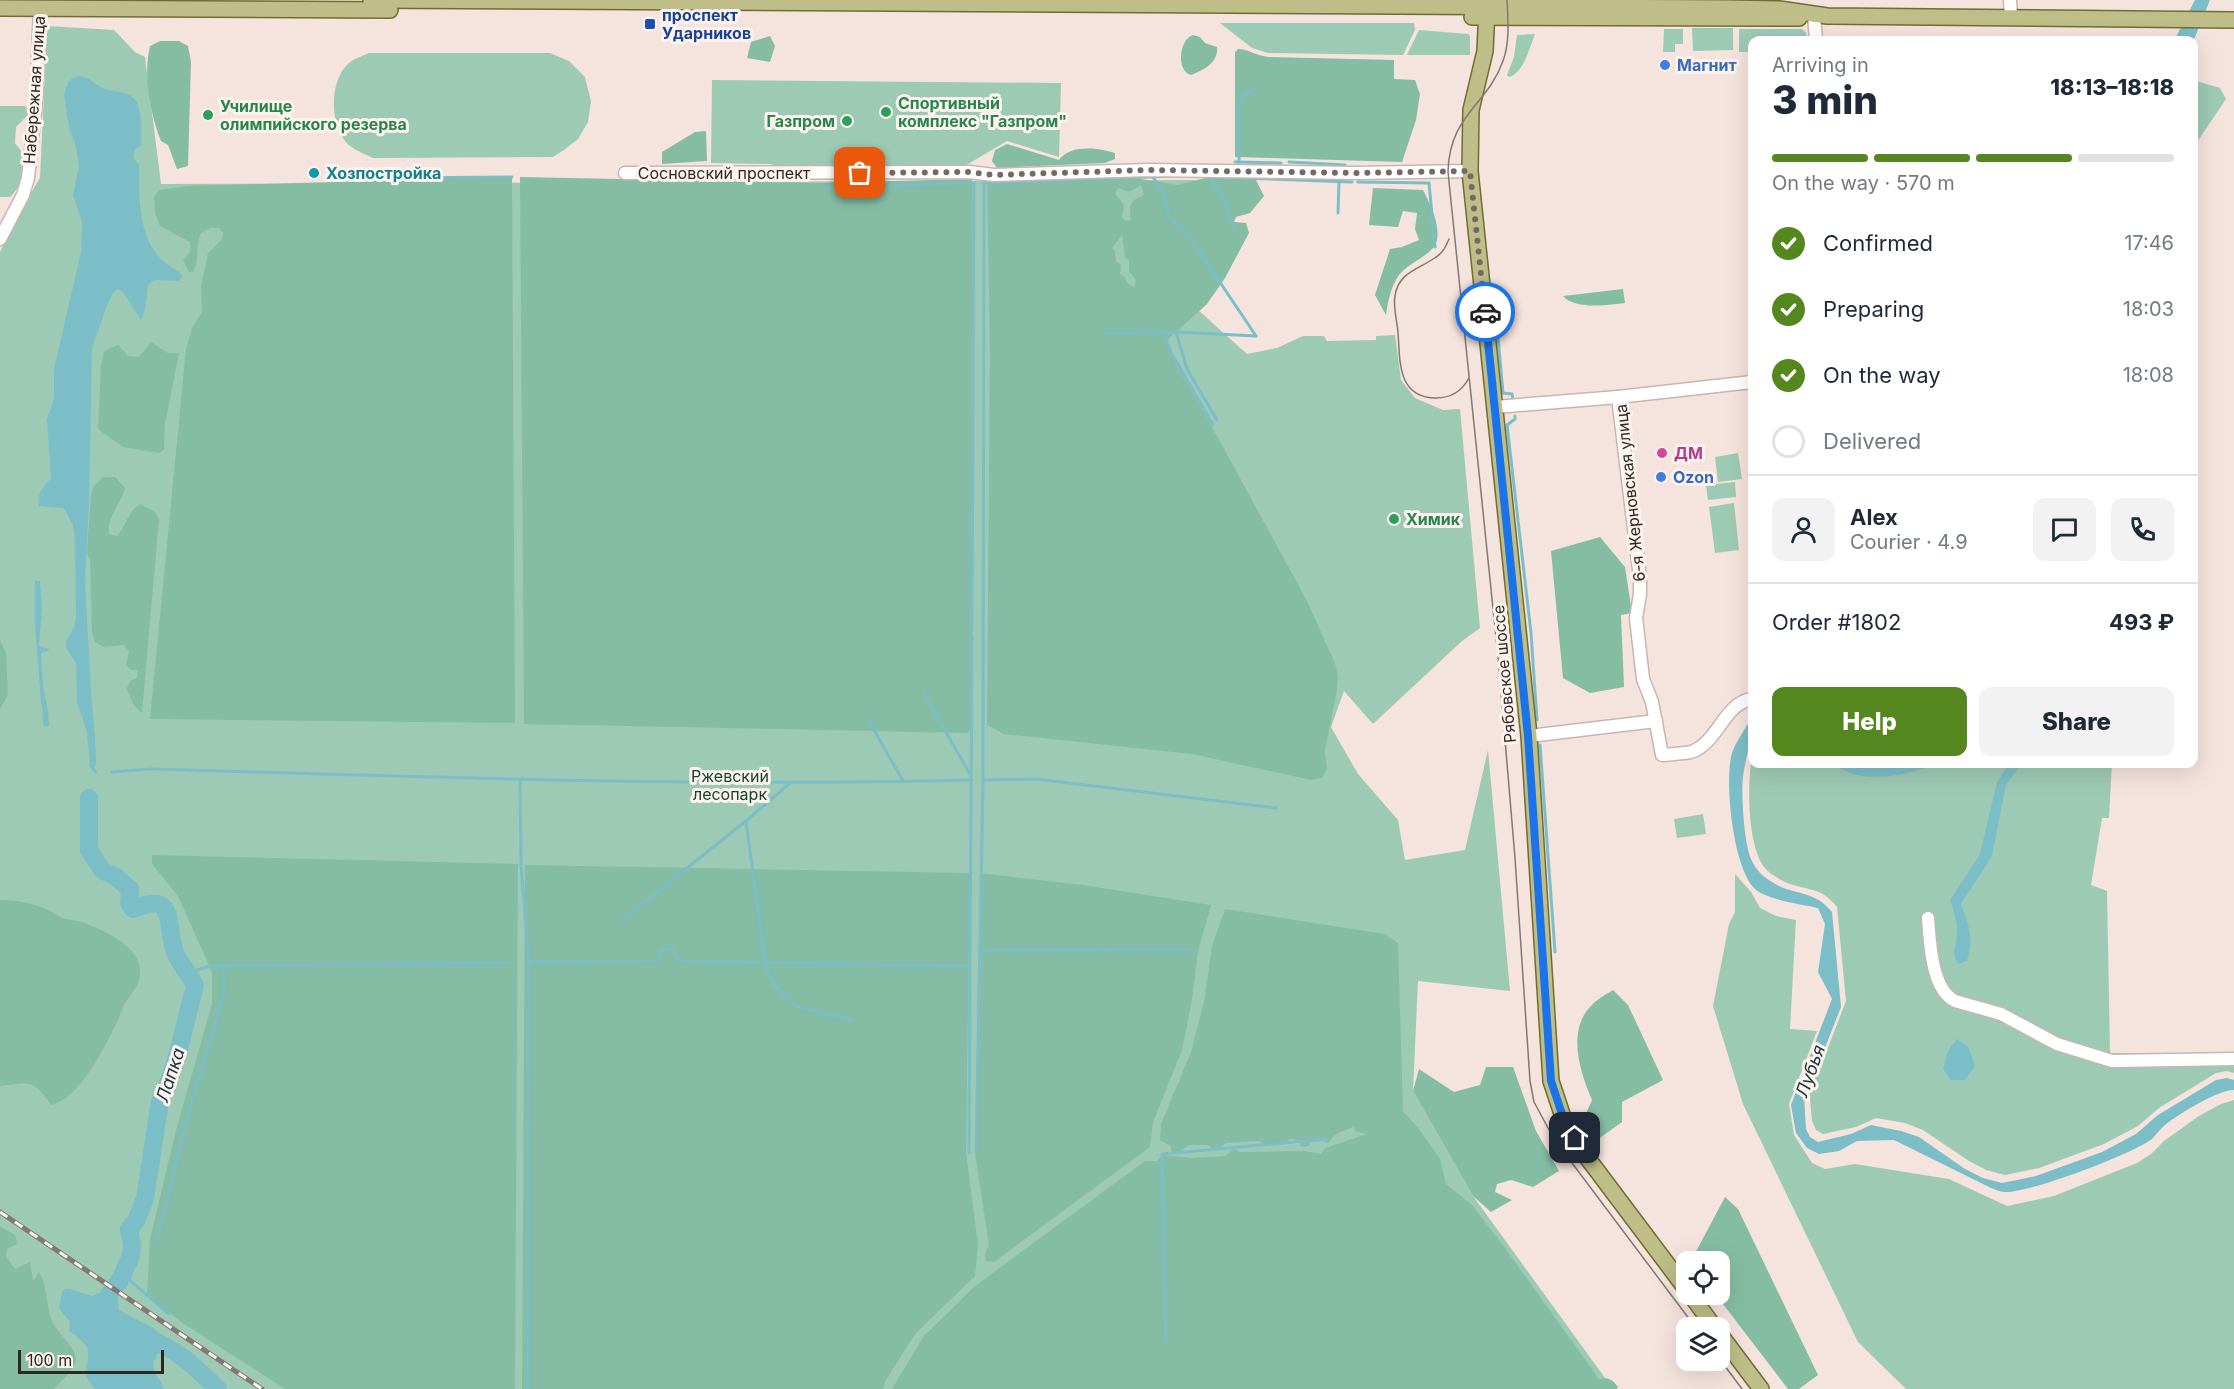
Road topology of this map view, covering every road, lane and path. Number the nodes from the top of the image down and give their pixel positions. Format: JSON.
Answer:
{"nodes":[{"id":1,"x":371,"y":0,"type":"edge"},
{"id":2,"x":2010,"y":0,"type":"edge"},
{"id":3,"x":609,"y":3,"type":"edge"},
{"id":4,"x":1130,"y":7,"type":"edge"},
{"id":5,"x":0,"y":8,"type":"edge"},
{"id":6,"x":40,"y":8,"type":"junction"},
{"id":7,"x":1487,"y":8,"type":"edge"},
{"id":8,"x":1517,"y":8,"type":"edge"},
{"id":9,"x":1724,"y":9,"type":"edge"},
{"id":10,"x":1814,"y":15,"type":"junction"},
{"id":11,"x":2012,"y":18,"type":"junction"},
{"id":12,"x":2230,"y":20,"type":"edge"},
{"id":13,"x":1816,"y":36,"type":"edge"},
{"id":14,"x":1470,"y":171,"type":"junction"},
{"id":15,"x":625,"y":173,"type":"dead end"},
{"id":16,"x":0,"y":238,"type":"edge"},
{"id":17,"x":1748,"y":382,"type":"edge"},
{"id":18,"x":1618,"y":397,"type":"junction"},
{"id":19,"x":1495,"y":407,"type":"junction"},
{"id":20,"x":1748,"y":701,"type":"edge"},
{"id":21,"x":1656,"y":721,"type":"junction"},
{"id":22,"x":1528,"y":736,"type":"junction"},
{"id":23,"x":1928,"y":918,"type":"dead end"},
{"id":24,"x":2234,"y":1059,"type":"edge"},
{"id":25,"x":1676,"y":1276,"type":"edge"},
{"id":26,"x":1730,"y":1348,"type":"edge"},
{"id":27,"x":1761,"y":1389,"type":"edge"}],
"edges":[{"from":1,"to":3,"type":"main road"},
{"from":2,"to":11,"type":"street"},
{"from":3,"to":4,"type":"main road"},
{"from":3,"to":6,"type":"main road"},
{"from":4,"to":7,"type":"main road"},
{"from":5,"to":6,"type":"main road"},
{"from":6,"to":16,"type":"street","name":"Набережная улица"},
{"from":7,"to":8,"type":"main road"},
{"from":7,"to":14,"type":"main road","name":"Рябовское шоссе"},
{"from":8,"to":9,"type":"main road"},
{"from":9,"to":10,"type":"main road"},
{"from":10,"to":11,"type":"main road"},
{"from":10,"to":13,"type":"street"},
{"from":11,"to":12,"type":"main road"},
{"from":14,"to":15,"type":"street","name":"Сосновский проспект"},
{"from":14,"to":19,"type":"main road","name":"Рябовское шоссе"},
{"from":17,"to":18,"type":"street","name":"6-я Жерновская улица"},
{"from":18,"to":19,"type":"street"},
{"from":18,"to":21,"type":"street","name":"6-я Жерновская улица"},
{"from":19,"to":22,"type":"main road","name":"Рябовское шоссе"},
{"from":20,"to":21,"type":"street","name":"6-я Жерновская улица"},
{"from":21,"to":22,"type":"street"},
{"from":22,"to":25,"type":"main road","name":"Рябовское шоссе"},
{"from":23,"to":24,"type":"street"},
{"from":26,"to":27,"type":"main road"}]}
